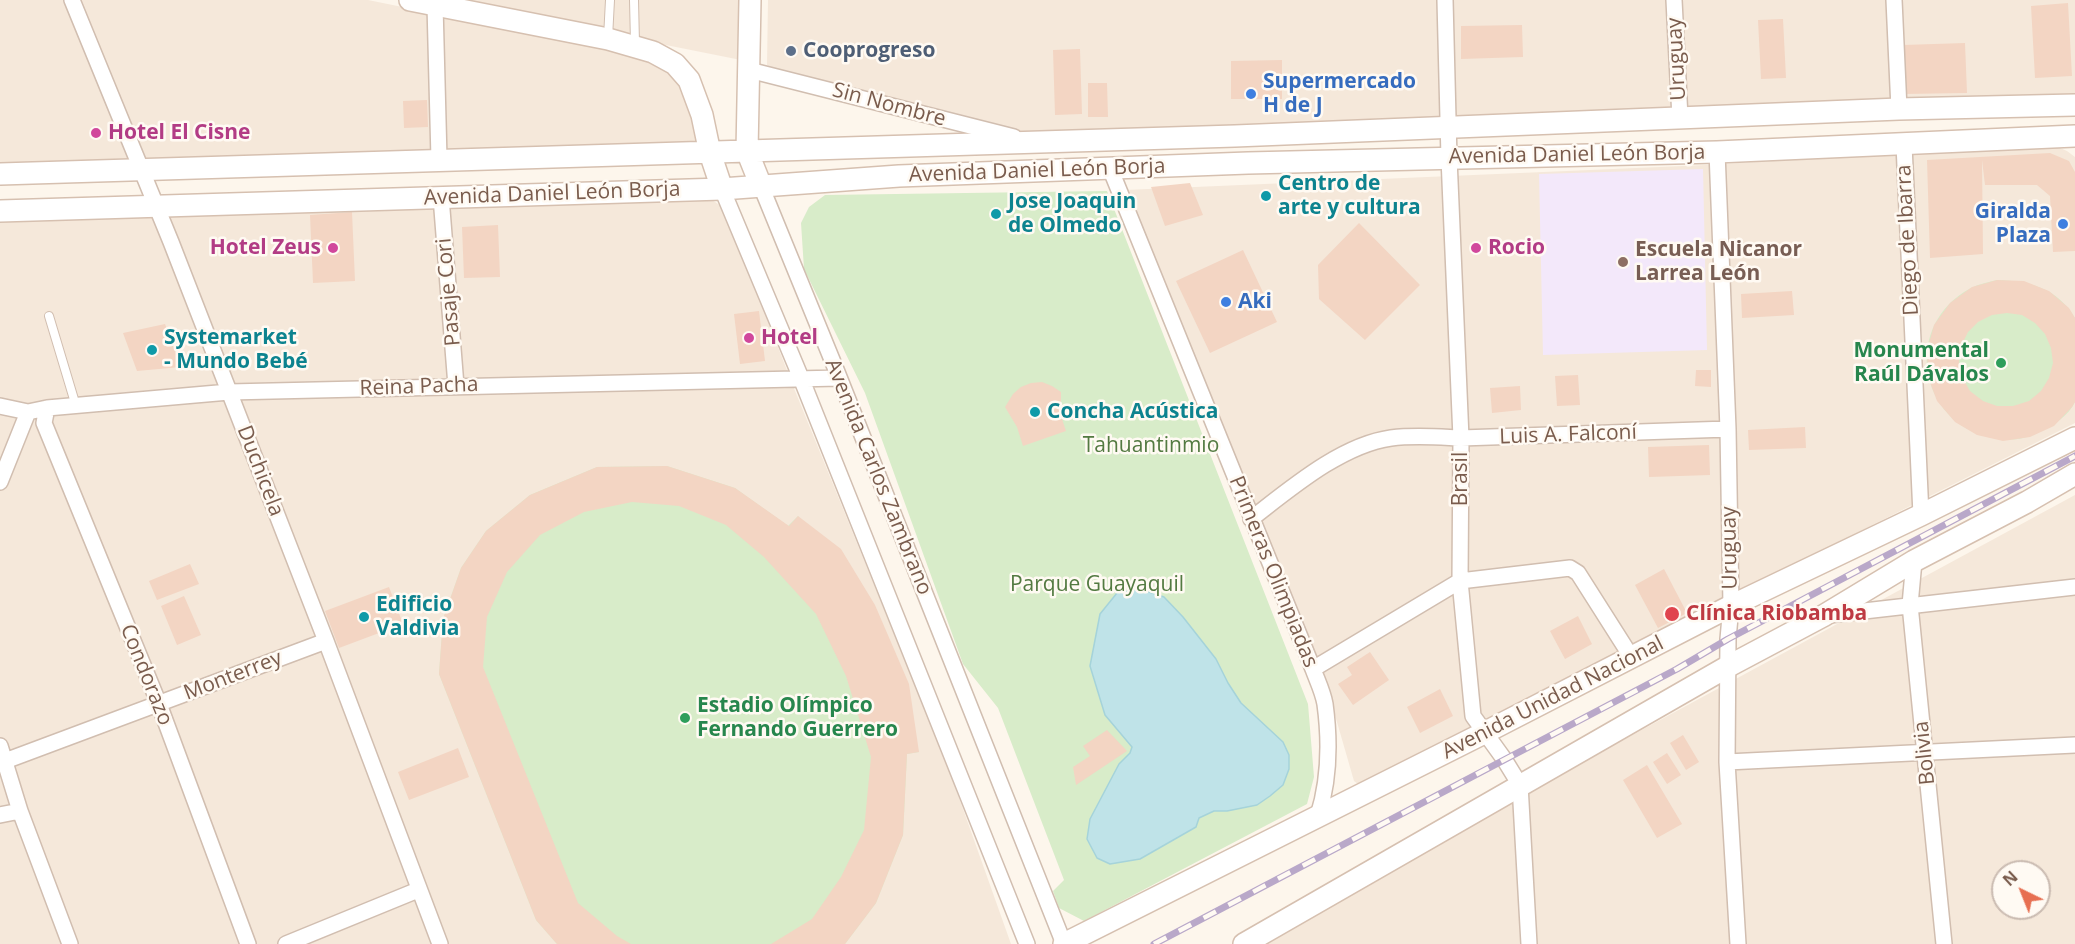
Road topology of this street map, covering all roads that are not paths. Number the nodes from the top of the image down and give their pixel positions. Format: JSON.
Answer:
{"nodes":[{"id":1,"x":72,"y":0,"type":"edge"},
{"id":2,"x":410,"y":0,"type":"edge"},
{"id":3,"x":610,"y":0,"type":"edge"},
{"id":4,"x":634,"y":0,"type":"edge"},
{"id":5,"x":750,"y":0,"type":"edge"},
{"id":6,"x":1445,"y":0,"type":"edge"},
{"id":7,"x":1674,"y":0,"type":"edge"},
{"id":8,"x":1894,"y":0,"type":"edge"},
{"id":9,"x":435,"y":6,"type":"junction"},
{"id":10,"x":608,"y":39,"type":"junction"},
{"id":11,"x":635,"y":47,"type":"junction"},
{"id":12,"x":749,"y":70,"type":"junction"},
{"id":13,"x":2075,"y":105,"type":"edge"},
{"id":14,"x":1899,"y":109,"type":"junction"},
{"id":15,"x":1680,"y":118,"type":"junction"},
{"id":16,"x":1448,"y":127,"type":"junction"},
{"id":17,"x":2075,"y":136,"type":"edge"},
{"id":18,"x":1028,"y":141,"type":"junction"},
{"id":19,"x":1904,"y":145,"type":"junction"},
{"id":20,"x":747,"y":150,"type":"junction"},
{"id":21,"x":1717,"y":152,"type":"junction"},
{"id":22,"x":710,"y":153,"type":"junction"},
{"id":23,"x":1449,"y":158,"type":"junction"},
{"id":24,"x":439,"y":159,"type":"junction"},
{"id":25,"x":1110,"y":168,"type":"junction"},
{"id":26,"x":142,"y":169,"type":"junction"},
{"id":27,"x":0,"y":174,"type":"edge"},
{"id":28,"x":761,"y":186,"type":"junction"},
{"id":29,"x":722,"y":189,"type":"junction"},
{"id":30,"x":441,"y":197,"type":"junction"},
{"id":31,"x":156,"y":205,"type":"junction"},
{"id":32,"x":0,"y":211,"type":"edge"},
{"id":33,"x":49,"y":316,"type":"dead end"},
{"id":34,"x":801,"y":378,"type":"junction"},
{"id":35,"x":839,"y":378,"type":"junction"},
{"id":36,"x":456,"y":386,"type":"junction"},
{"id":37,"x":230,"y":393,"type":"junction"},
{"id":38,"x":0,"y":406,"type":"edge"},
{"id":39,"x":76,"y":406,"type":"junction"},
{"id":40,"x":47,"y":408,"type":"junction"},
{"id":41,"x":28,"y":412,"type":"junction"},
{"id":42,"x":1728,"y":429,"type":"junction"},
{"id":43,"x":1461,"y":438,"type":"junction"},
{"id":44,"x":2075,"y":438,"type":"edge"},
{"id":45,"x":2075,"y":474,"type":"edge"},
{"id":46,"x":0,"y":482,"type":"edge"},
{"id":47,"x":1921,"y":515,"type":"junction"},
{"id":48,"x":1251,"y":519,"type":"junction"},
{"id":49,"x":1914,"y":561,"type":"junction"},
{"id":50,"x":1460,"y":581,"type":"junction"},
{"id":51,"x":2075,"y":587,"type":"edge"},
{"id":52,"x":1731,"y":606,"type":"junction"},
{"id":53,"x":1910,"y":606,"type":"junction"},
{"id":54,"x":1823,"y":616,"type":"junction"},
{"id":55,"x":326,"y":641,"type":"junction"},
{"id":56,"x":1632,"y":658,"type":"junction"},
{"id":57,"x":1727,"y":667,"type":"junction"},
{"id":58,"x":1313,"y":669,"type":"junction"},
{"id":59,"x":159,"y":704,"type":"junction"},
{"id":60,"x":1484,"y":734,"type":"junction"},
{"id":61,"x":2075,"y":745,"type":"edge"},
{"id":62,"x":0,"y":746,"type":"edge"},
{"id":63,"x":1924,"y":752,"type":"junction"},
{"id":64,"x":5,"y":762,"type":"junction"},
{"id":65,"x":1727,"y":762,"type":"junction"},
{"id":66,"x":1520,"y":785,"type":"junction"},
{"id":67,"x":20,"y":811,"type":"junction"},
{"id":68,"x":0,"y":815,"type":"edge"},
{"id":69,"x":1318,"y":816,"type":"junction"},
{"id":70,"x":418,"y":890,"type":"junction"},
{"id":71,"x":1091,"y":936,"type":"edge"},
{"id":72,"x":70,"y":944,"type":"edge"},
{"id":73,"x":248,"y":944,"type":"edge"},
{"id":74,"x":286,"y":944,"type":"edge"},
{"id":75,"x":440,"y":944,"type":"edge"},
{"id":76,"x":1027,"y":944,"type":"edge"},
{"id":77,"x":1064,"y":944,"type":"edge"},
{"id":78,"x":1244,"y":944,"type":"edge"},
{"id":79,"x":1529,"y":944,"type":"edge"},
{"id":80,"x":1738,"y":944,"type":"edge"},
{"id":81,"x":1944,"y":944,"type":"edge"}],
"edges":[{"from":1,"to":26,"type":"street","name":"Duchicela"},
{"from":2,"to":9,"type":"main road","name":"Avenida Carlos Zambrano"},
{"from":3,"to":10,"type":"lane"},
{"from":4,"to":11,"type":"lane"},
{"from":5,"to":12,"type":"main road","name":"Avenida Carlos Zambrano"},
{"from":6,"to":16,"type":"street","name":"Brasil"},
{"from":7,"to":15,"type":"street","name":"Uruguay"},
{"from":8,"to":14,"type":"street"},
{"from":9,"to":10,"type":"main road","name":"Avenida Carlos Zambrano"},
{"from":9,"to":24,"type":"street"},
{"from":10,"to":11,"type":"main road","name":"Avenida Carlos Zambrano"},
{"from":11,"to":22,"type":"main road","name":"Avenida Carlos Zambrano"},
{"from":12,"to":18,"type":"street","name":"Sin Nombre"},
{"from":12,"to":20,"type":"main road","name":"Avenida Carlos Zambrano"},
{"from":13,"to":14,"type":"main road","name":"Avenida Daniel León Borja"},
{"from":14,"to":15,"type":"main road","name":"Avenida Daniel León Borja"},
{"from":15,"to":16,"type":"main road","name":"Avenida Daniel León Borja"},
{"from":16,"to":18,"type":"main road","name":"Avenida Daniel León Borja"},
{"from":16,"to":23,"type":"street","name":"Brasil"},
{"from":17,"to":19,"type":"main road","name":"Avenida Daniel León Borja"},
{"from":18,"to":20,"type":"main road","name":"Avenida Daniel León Borja"},
{"from":19,"to":21,"type":"main road","name":"Avenida Daniel León Borja"},
{"from":19,"to":47,"type":"street","name":"Diego de Ibarra"},
{"from":20,"to":22,"type":"main road","name":"Avenida Daniel León Borja"},
{"from":20,"to":28,"type":"main road","name":"Avenida Carlos Zambrano"},
{"from":21,"to":23,"type":"main road","name":"Avenida Daniel León Borja"},
{"from":21,"to":42,"type":"street","name":"Uruguay"},
{"from":22,"to":24,"type":"main road","name":"Avenida Daniel León Borja"},
{"from":22,"to":29,"type":"main road","name":"Avenida Carlos Zambrano"},
{"from":23,"to":25,"type":"main road","name":"Avenida Daniel León Borja"},
{"from":23,"to":43,"type":"street","name":"Brasil"},
{"from":24,"to":26,"type":"main road","name":"Avenida Daniel León Borja"},
{"from":25,"to":28,"type":"main road","name":"Avenida Daniel León Borja"},
{"from":25,"to":48,"type":"street","name":"Primeras Olimpiadas"},
{"from":26,"to":27,"type":"main road","name":"Avenida Daniel León Borja"},
{"from":26,"to":31,"type":"street","name":"Duchicela"},
{"from":28,"to":29,"type":"main road","name":"Avenida Daniel León Borja"},
{"from":28,"to":35,"type":"street","name":"Avenida Carlos Zambrano"},
{"from":29,"to":30,"type":"main road","name":"Avenida Daniel León Borja"},
{"from":29,"to":34,"type":"street","name":"Avenida Carlos Zambrano"},
{"from":30,"to":31,"type":"main road","name":"Avenida Daniel León Borja"},
{"from":30,"to":36,"type":"street","name":"Pasaje Cori"},
{"from":31,"to":32,"type":"main road","name":"Avenida Daniel León Borja"},
{"from":31,"to":37,"type":"street","name":"Duchicela"},
{"from":33,"to":39,"type":"lane"},
{"from":34,"to":35,"type":"street","name":"Reina Pacha"},
{"from":34,"to":36,"type":"street","name":"Reina Pacha"},
{"from":34,"to":76,"type":"street","name":"Avenida Carlos Zambrano"},
{"from":35,"to":77,"type":"street","name":"Avenida Carlos Zambrano"},
{"from":36,"to":37,"type":"street","name":"Reina Pacha"},
{"from":37,"to":39,"type":"street","name":"Reina Pacha"},
{"from":37,"to":55,"type":"street","name":"Duchicela"},
{"from":38,"to":41,"type":"street","name":"Reina Pacha"},
{"from":39,"to":40,"type":"street","name":"Reina Pacha"},
{"from":40,"to":41,"type":"street","name":"Reina Pacha"},
{"from":40,"to":59,"type":"street","name":"Condorazo"},
{"from":41,"to":46,"type":"street"},
{"from":42,"to":43,"type":"street","name":"Luis A. Falconí"},
{"from":42,"to":52,"type":"street","name":"Uruguay"},
{"from":43,"to":48,"type":"street","name":"Luis A. Falconí"},
{"from":43,"to":50,"type":"street","name":"Brasil"},
{"from":44,"to":47,"type":"main road","name":"Avenida Unidad Nacional"},
{"from":45,"to":49,"type":"main road"},
{"from":47,"to":52,"type":"main road","name":"Avenida Unidad Nacional"},
{"from":48,"to":58,"type":"street","name":"Primeras Olimpiadas"},
{"from":49,"to":53,"type":"street","name":"Bolivia"},
{"from":49,"to":54,"type":"main road"},
{"from":50,"to":56,"type":"street"},
{"from":50,"to":58,"type":"street"},
{"from":50,"to":60,"type":"street","name":"Brasil"},
{"from":51,"to":53,"type":"street"},
{"from":52,"to":56,"type":"main road","name":"Avenida Unidad Nacional"},
{"from":52,"to":57,"type":"street","name":"Uruguay"},
{"from":53,"to":54,"type":"street"},
{"from":53,"to":63,"type":"street","name":"Bolivia"},
{"from":54,"to":57,"type":"main road"},
{"from":55,"to":59,"type":"street","name":"Monterrey"},
{"from":55,"to":70,"type":"street","name":"Duchicela"},
{"from":56,"to":60,"type":"main road","name":"Avenida Unidad Nacional"},
{"from":57,"to":65,"type":"street","name":"Uruguay"},
{"from":57,"to":66,"type":"main road"},
{"from":58,"to":69,"type":"street","name":"Primeras Olimpiadas"},
{"from":59,"to":64,"type":"street","name":"Monterrey"},
{"from":59,"to":73,"type":"street","name":"Condorazo"},
{"from":60,"to":66,"type":"street","name":"Brasil"},
{"from":60,"to":69,"type":"main road","name":"Avenida Unidad Nacional"},
{"from":61,"to":63,"type":"street"},
{"from":62,"to":64,"type":"street"},
{"from":63,"to":65,"type":"street"},
{"from":63,"to":81,"type":"street","name":"Bolivia"},
{"from":64,"to":67,"type":"street"},
{"from":65,"to":80,"type":"street","name":"Uruguay"},
{"from":66,"to":78,"type":"main road"},
{"from":66,"to":79,"type":"street","name":"Brasil"},
{"from":67,"to":68,"type":"street"},
{"from":67,"to":72,"type":"street"},
{"from":69,"to":71,"type":"main road","name":"Avenida Unidad Nacional"},
{"from":70,"to":74,"type":"street"},
{"from":70,"to":75,"type":"street","name":"Duchicela"},
{"from":71,"to":77,"type":"main road","name":"Avenida Unidad Nacional"}]}
